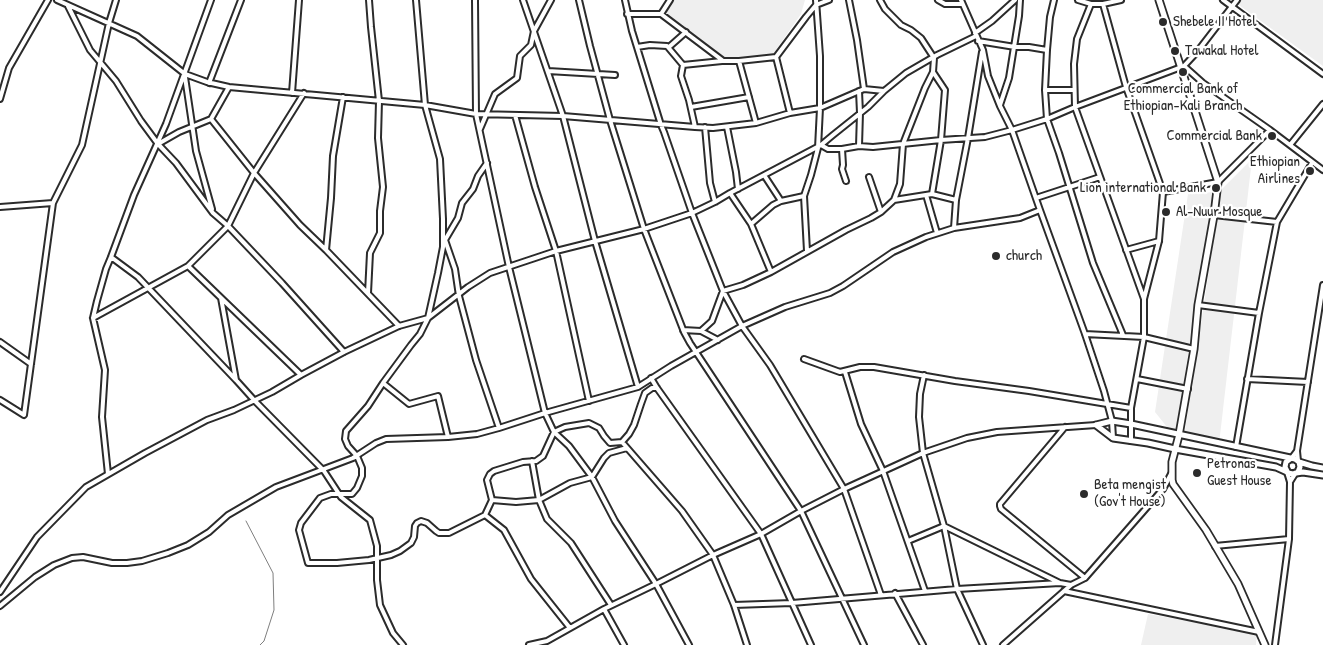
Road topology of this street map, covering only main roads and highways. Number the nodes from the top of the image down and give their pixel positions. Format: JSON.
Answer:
{"nodes":[{"id":1,"x":1159,"y":0,"type":"edge"},
{"id":2,"x":1265,"y":645,"type":"edge"}],
"edges":[{"from":1,"to":2,"type":"main road"}]}
